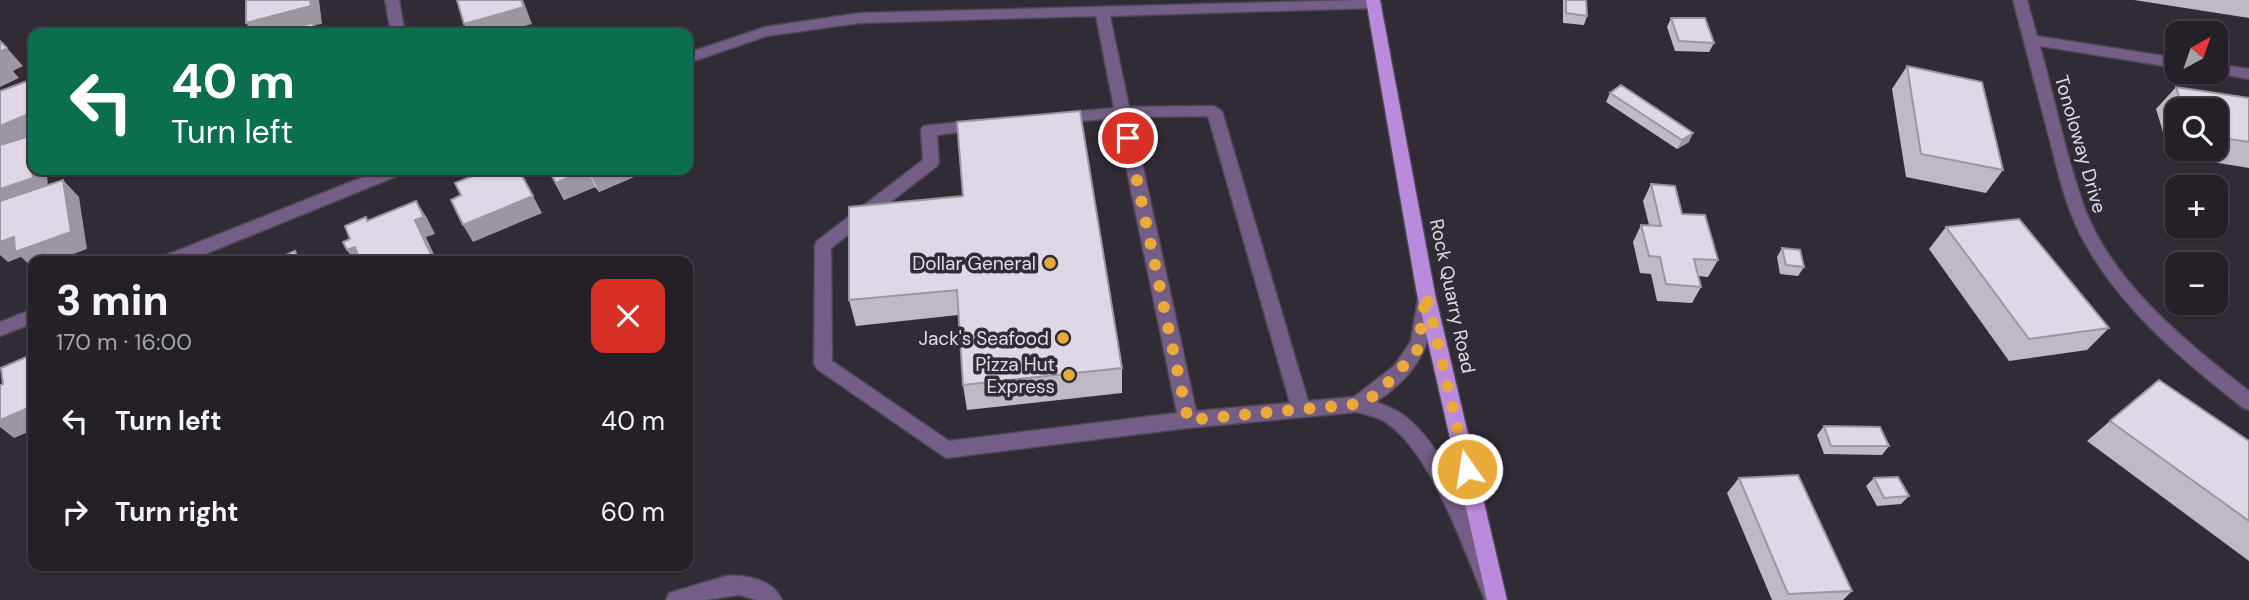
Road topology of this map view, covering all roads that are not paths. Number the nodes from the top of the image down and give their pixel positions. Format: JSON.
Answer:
{"nodes":[{"id":1,"x":392,"y":0,"type":"edge"},
{"id":2,"x":2020,"y":0,"type":"edge"},
{"id":3,"x":1374,"y":2,"type":"edge"},
{"id":4,"x":1268,"y":4,"type":"edge"},
{"id":5,"x":1102,"y":13,"type":"junction"},
{"id":6,"x":397,"y":28,"type":"edge"},
{"id":7,"x":2030,"y":40,"type":"junction"},
{"id":8,"x":693,"y":56,"type":"edge"},
{"id":9,"x":2165,"y":61,"type":"edge"},
{"id":10,"x":2228,"y":71,"type":"edge"},
{"id":11,"x":2249,"y":74,"type":"edge"},
{"id":12,"x":1123,"y":113,"type":"junction"},
{"id":13,"x":1040,"y":120,"type":"edge"},
{"id":14,"x":998,"y":124,"type":"edge"},
{"id":15,"x":384,"y":175,"type":"edge"},
{"id":16,"x":182,"y":256,"type":"edge"},
{"id":17,"x":1426,"y":294,"type":"junction"},
{"id":18,"x":28,"y":318,"type":"edge"},
{"id":19,"x":0,"y":329,"type":"edge"},
{"id":20,"x":2249,"y":402,"type":"edge"},
{"id":21,"x":1357,"y":404,"type":"junction"},
{"id":22,"x":1301,"y":409,"type":"junction"},
{"id":23,"x":1188,"y":420,"type":"junction"},
{"id":24,"x":677,"y":600,"type":"edge"},
{"id":25,"x":772,"y":600,"type":"edge"},
{"id":26,"x":1496,"y":600,"type":"edge"}],
"edges":[{"from":1,"to":6,"type":"street"},
{"from":2,"to":7,"type":"street","name":"Tonoloway Drive"},
{"from":3,"to":4,"type":"street"},
{"from":3,"to":17,"type":"main road","name":"Rock Quarry Road"},
{"from":4,"to":5,"type":"street"},
{"from":5,"to":8,"type":"street"},
{"from":5,"to":12,"type":"street"},
{"from":7,"to":9,"type":"street"},
{"from":7,"to":20,"type":"street","name":"Tonoloway Drive"},
{"from":10,"to":11,"type":"street"},
{"from":12,"to":13,"type":"street"},
{"from":12,"to":22,"type":"street"},
{"from":12,"to":23,"type":"street"},
{"from":14,"to":23,"type":"street"},
{"from":15,"to":16,"type":"street"},
{"from":17,"to":21,"type":"street"},
{"from":17,"to":26,"type":"main road","name":"Rock Quarry Road"},
{"from":18,"to":19,"type":"street"},
{"from":21,"to":22,"type":"street"},
{"from":21,"to":26,"type":"street"},
{"from":22,"to":23,"type":"street"},
{"from":24,"to":25,"type":"street"}]}
